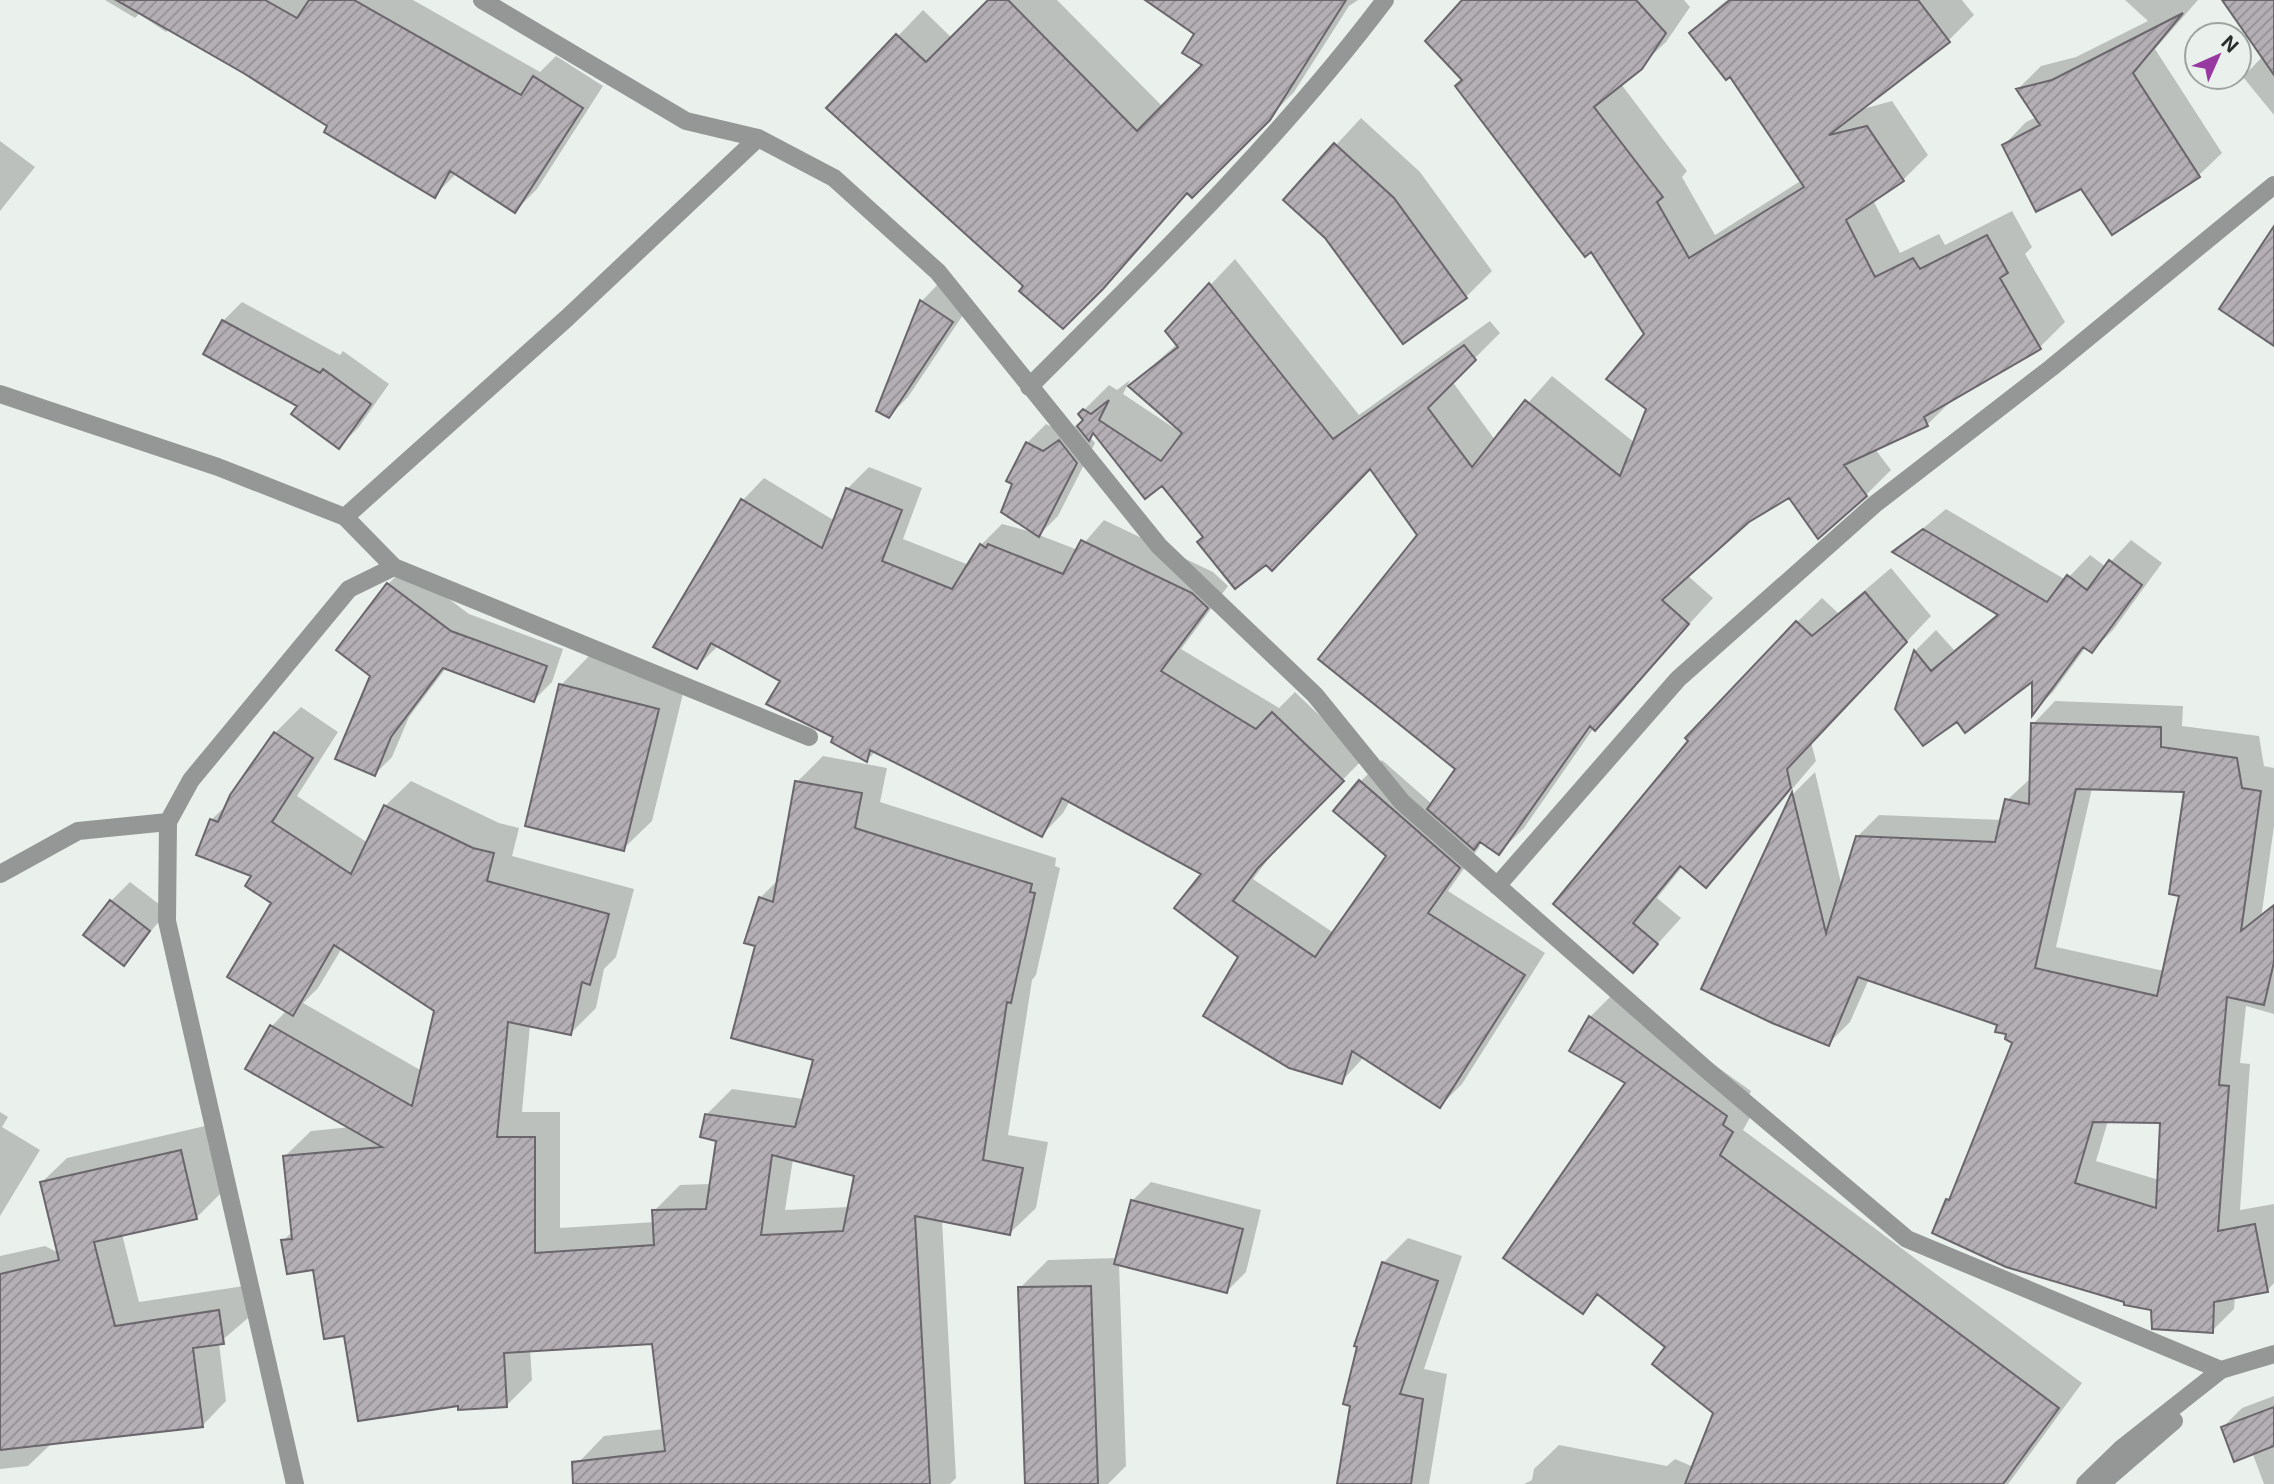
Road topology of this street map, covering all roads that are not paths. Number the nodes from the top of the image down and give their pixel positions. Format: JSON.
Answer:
{"nodes":[{"id":1,"x":482,"y":0,"type":"edge"},
{"id":2,"x":1385,"y":0,"type":"edge"},
{"id":3,"x":758,"y":138,"type":"junction"},
{"id":4,"x":2274,"y":185,"type":"edge"},
{"id":5,"x":1029,"y":387,"type":"junction"},
{"id":6,"x":0,"y":394,"type":"edge"},
{"id":7,"x":345,"y":517,"type":"junction"},
{"id":8,"x":394,"y":567,"type":"junction"},
{"id":9,"x":809,"y":737,"type":"dead end"},
{"id":10,"x":168,"y":822,"type":"junction"},
{"id":11,"x":0,"y":874,"type":"edge"},
{"id":12,"x":1497,"y":886,"type":"junction"},
{"id":13,"x":2274,"y":1355,"type":"edge"},
{"id":14,"x":2241,"y":1364,"type":"junction"},
{"id":15,"x":2221,"y":1370,"type":"junction"},
{"id":16,"x":295,"y":1484,"type":"edge"},
{"id":17,"x":2085,"y":1484,"type":"edge"},
{"id":18,"x":2101,"y":1484,"type":"edge"}],
"edges":[{"from":1,"to":3,"type":"street"},
{"from":2,"to":5,"type":"street"},
{"from":3,"to":5,"type":"street"},
{"from":3,"to":7,"type":"street"},
{"from":4,"to":12,"type":"street"},
{"from":5,"to":12,"type":"street"},
{"from":6,"to":7,"type":"street"},
{"from":7,"to":8,"type":"street"},
{"from":8,"to":9,"type":"street"},
{"from":8,"to":10,"type":"street"},
{"from":10,"to":11,"type":"street"},
{"from":10,"to":16,"type":"street"},
{"from":12,"to":15,"type":"street"},
{"from":13,"to":14,"type":"street"},
{"from":14,"to":15,"type":"street"},
{"from":14,"to":18,"type":"street"},
{"from":15,"to":17,"type":"street"}]}
